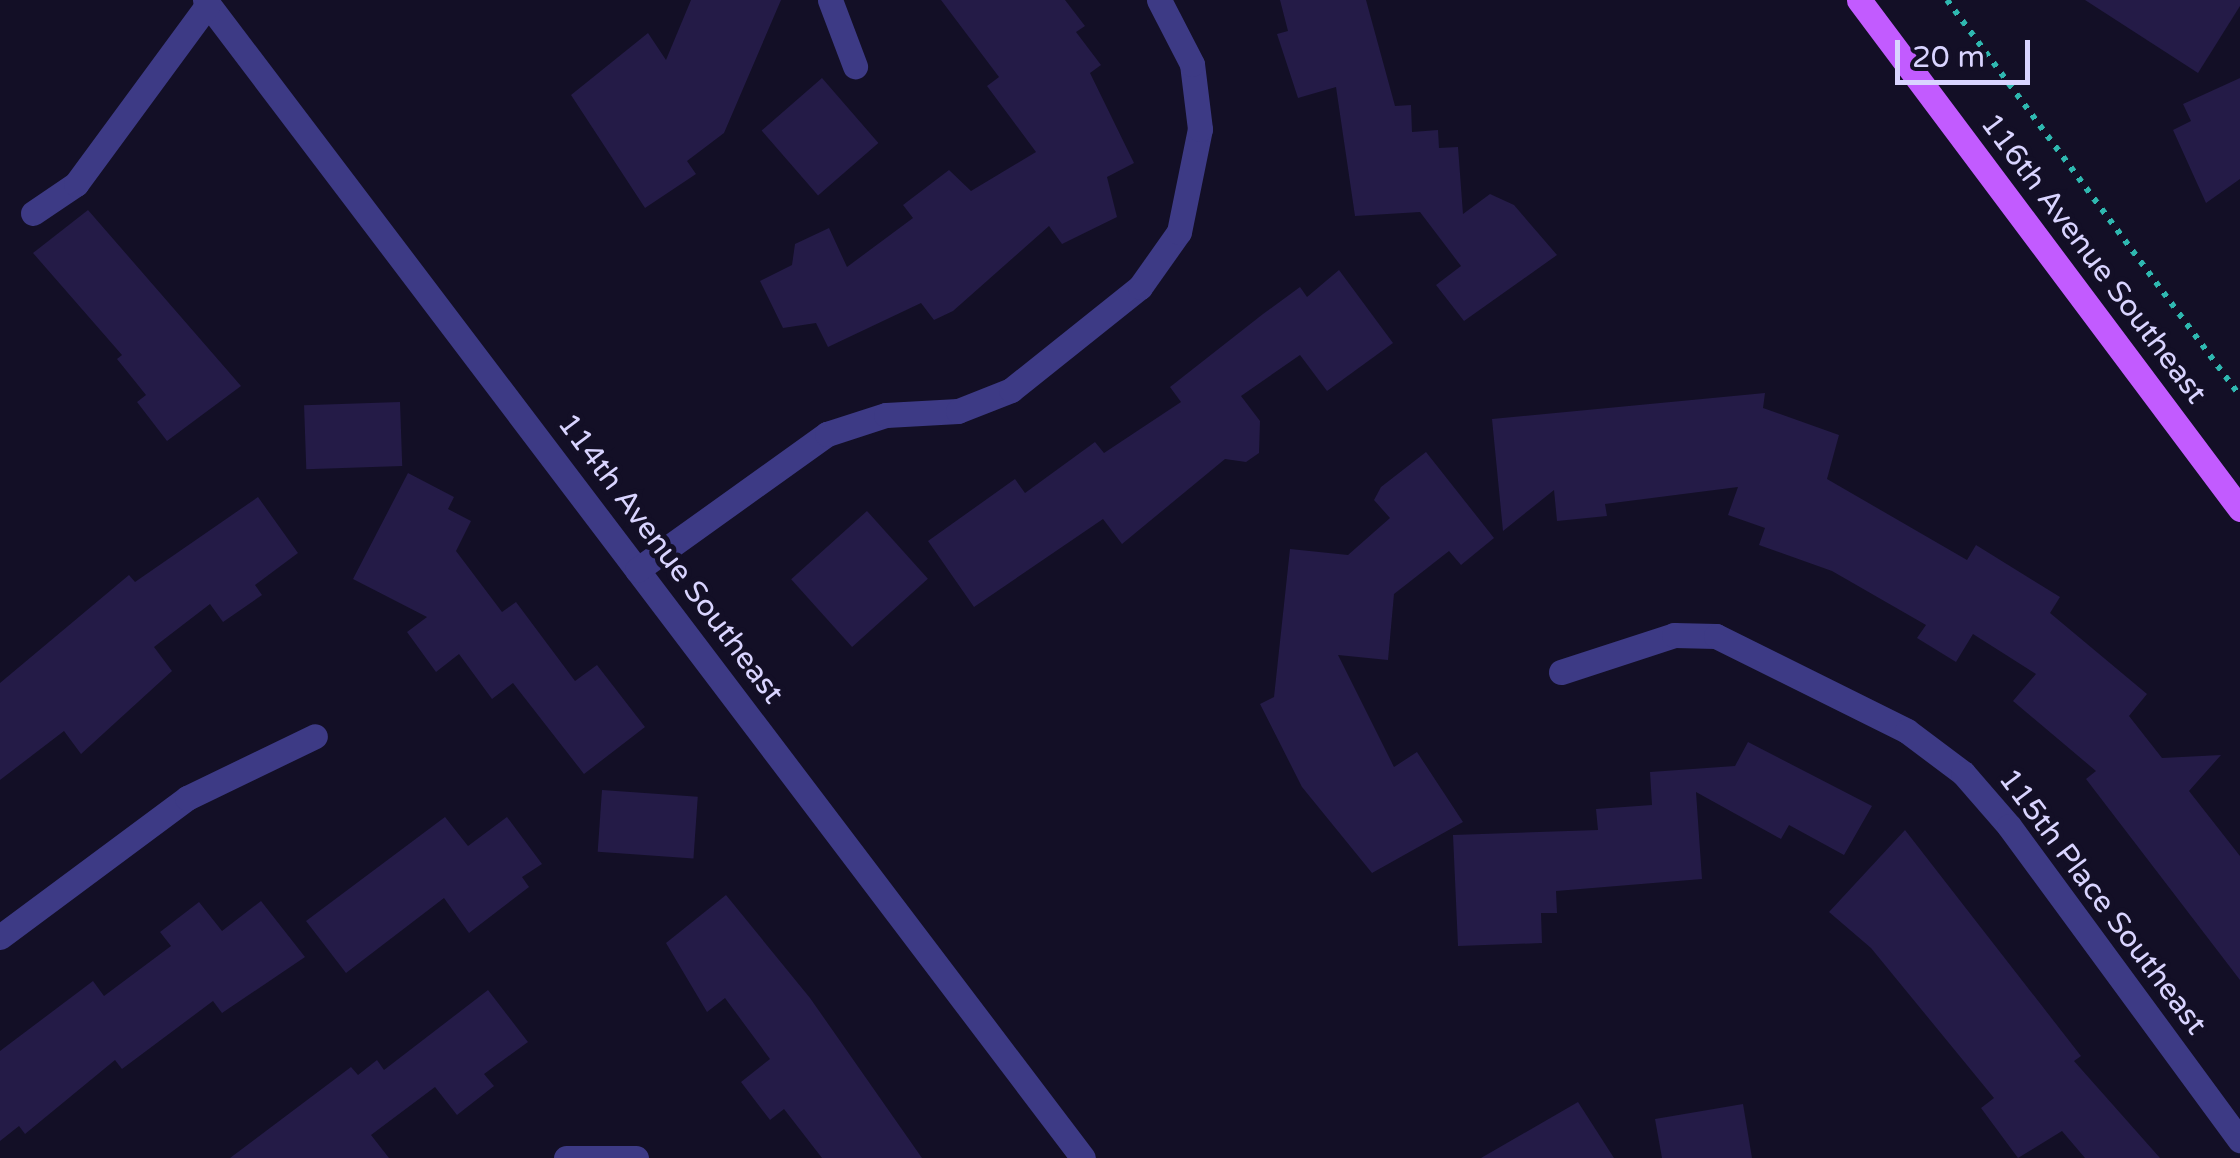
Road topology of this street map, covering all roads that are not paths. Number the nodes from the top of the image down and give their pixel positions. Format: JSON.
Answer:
{"nodes":[{"id":1,"x":830,"y":0,"type":"edge"},
{"id":2,"x":1159,"y":0,"type":"edge"},
{"id":3,"x":1859,"y":0,"type":"edge"},
{"id":4,"x":206,"y":2,"type":"edge"},
{"id":5,"x":855,"y":66,"type":"dead end"},
{"id":6,"x":33,"y":213,"type":"dead end"},
{"id":7,"x":2240,"y":509,"type":"edge"},
{"id":8,"x":637,"y":570,"type":"junction"},
{"id":9,"x":1561,"y":672,"type":"dead end"},
{"id":10,"x":314,"y":736,"type":"dead end"},
{"id":11,"x":0,"y":938,"type":"edge"},
{"id":12,"x":2240,"y":1140,"type":"edge"},
{"id":13,"x":566,"y":1158,"type":"edge"},
{"id":14,"x":636,"y":1158,"type":"edge"},
{"id":15,"x":1083,"y":1158,"type":"edge"}],
"edges":[{"from":1,"to":5,"type":"street"},
{"from":2,"to":8,"type":"street"},
{"from":3,"to":7,"type":"main road","name":"116th Avenue Southeast"},
{"from":4,"to":6,"type":"street"},
{"from":4,"to":8,"type":"street","name":"114th Avenue Southeast"},
{"from":8,"to":15,"type":"street","name":"114th Avenue Southeast"},
{"from":9,"to":12,"type":"street","name":"115th Place Southeast"},
{"from":10,"to":11,"type":"street"},
{"from":13,"to":14,"type":"street"}]}
